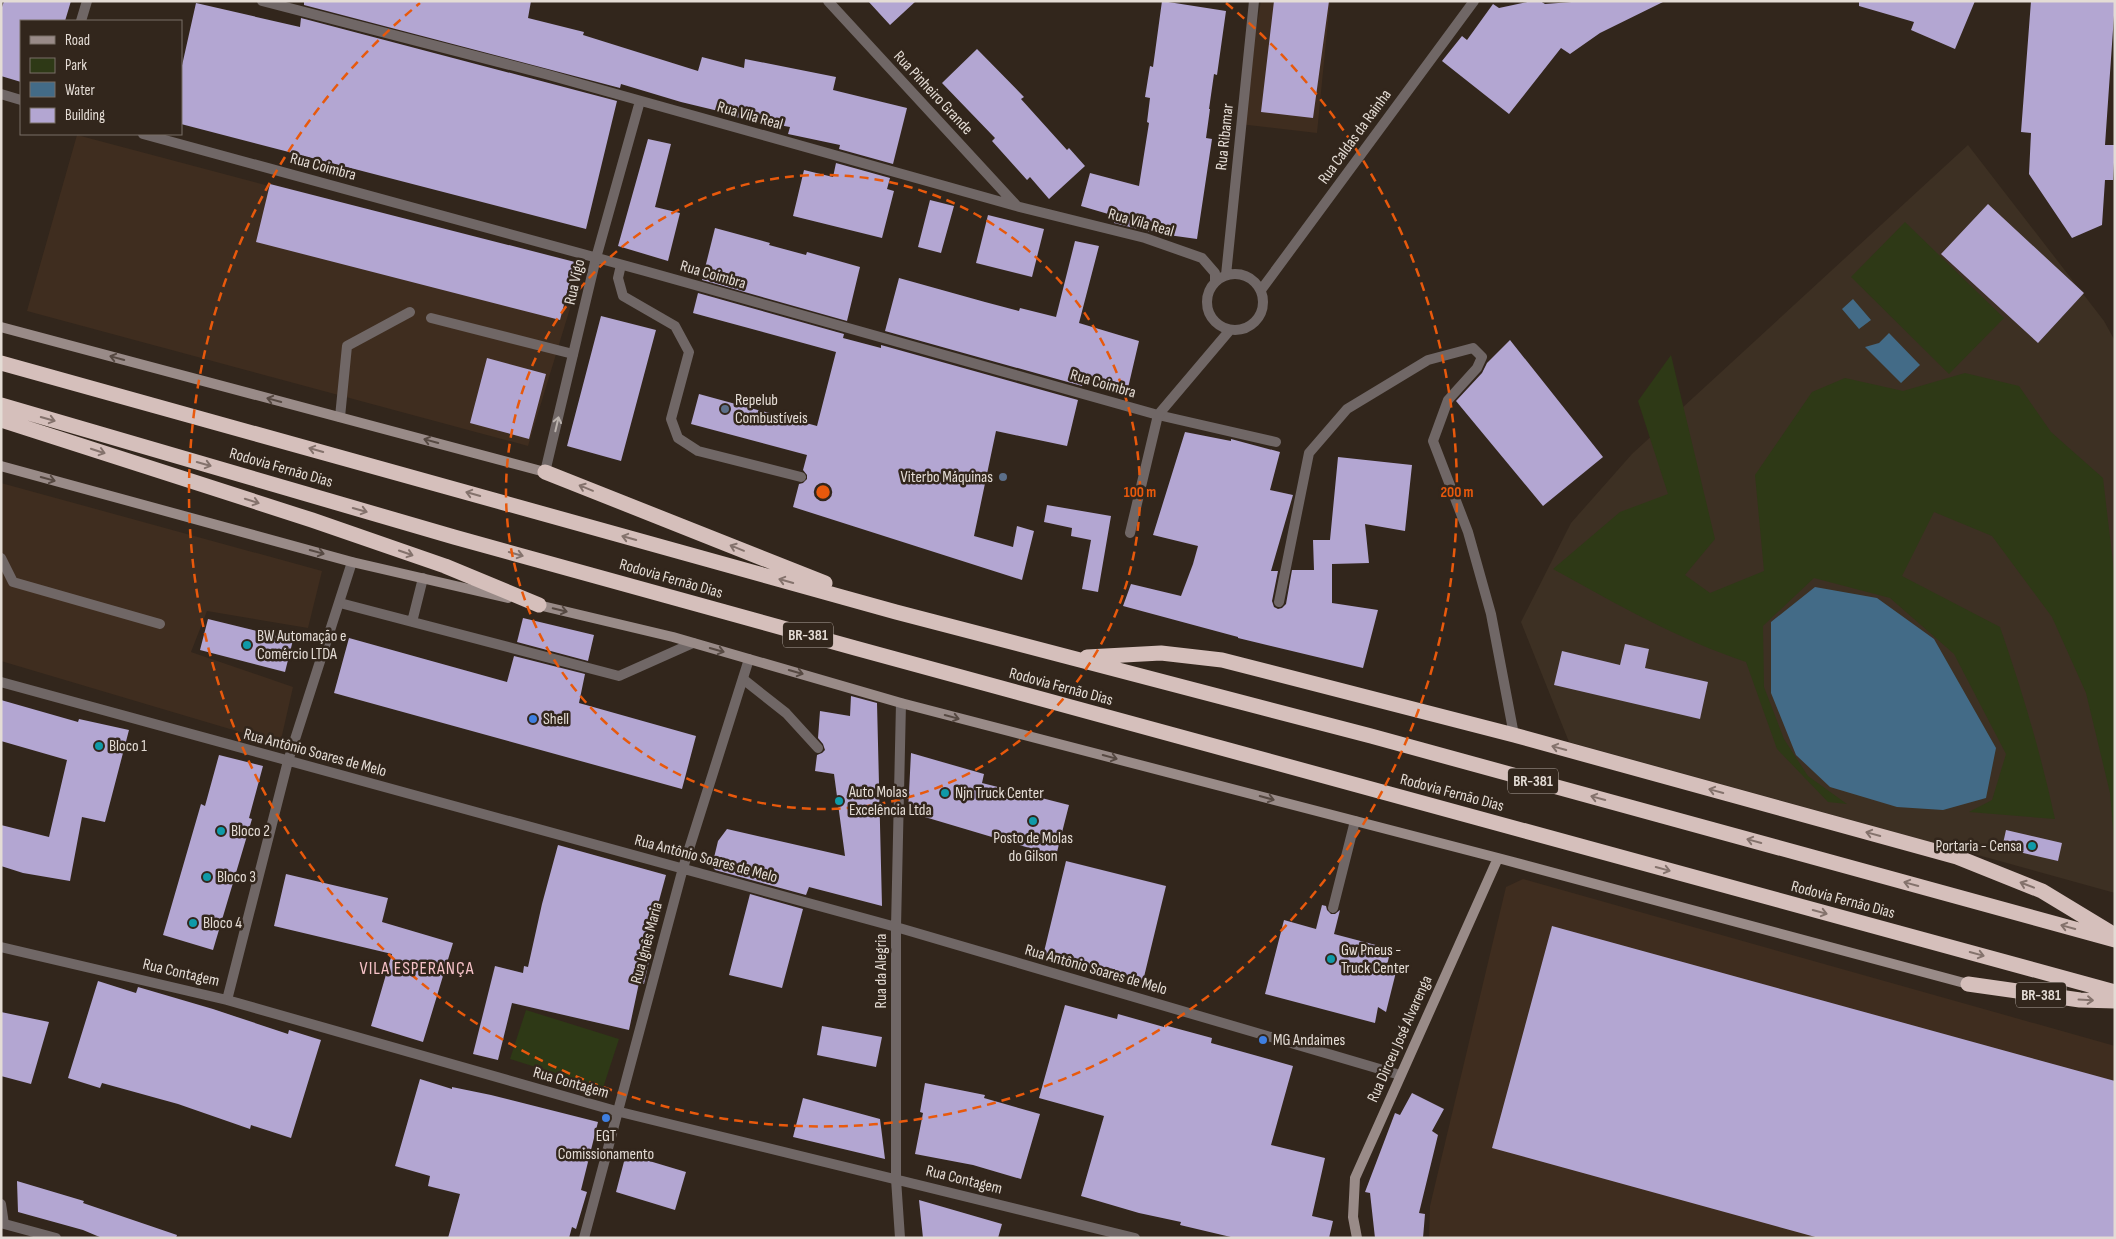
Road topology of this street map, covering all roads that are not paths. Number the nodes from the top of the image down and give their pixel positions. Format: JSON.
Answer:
{"nodes":[{"id":1,"x":87,"y":1,"type":"edge"},
{"id":2,"x":262,"y":1,"type":"edge"},
{"id":3,"x":828,"y":1,"type":"edge"},
{"id":4,"x":1254,"y":1,"type":"edge"},
{"id":5,"x":1474,"y":1,"type":"edge"},
{"id":6,"x":81,"y":20,"type":"edge"},
{"id":7,"x":1,"y":94,"type":"edge"},
{"id":8,"x":20,"y":100,"type":"edge"},
{"id":9,"x":640,"y":101,"type":"junction"},
{"id":10,"x":148,"y":135,"type":"edge"},
{"id":11,"x":1016,"y":206,"type":"junction"},
{"id":12,"x":596,"y":258,"type":"junction"},
{"id":13,"x":621,"y":265,"type":"junction"},
{"id":14,"x":1226,"y":275,"type":"junction"},
{"id":15,"x":1215,"y":281,"type":"junction"},
{"id":16,"x":1261,"y":290,"type":"junction"},
{"id":17,"x":410,"y":312,"type":"dead end"},
{"id":18,"x":431,"y":318,"type":"dead end"},
{"id":19,"x":1,"y":327,"type":"edge"},
{"id":20,"x":1230,"y":330,"type":"junction"},
{"id":21,"x":573,"y":354,"type":"junction"},
{"id":22,"x":1,"y":363,"type":"edge"},
{"id":23,"x":1,"y":406,"type":"edge"},
{"id":24,"x":1158,"y":416,"type":"junction"},
{"id":25,"x":340,"y":417,"type":"junction"},
{"id":26,"x":1,"y":420,"type":"edge"},
{"id":27,"x":1276,"y":442,"type":"dead end"},
{"id":28,"x":1,"y":466,"type":"edge"},
{"id":29,"x":545,"y":472,"type":"junction"},
{"id":30,"x":801,"y":477,"type":"dead end"},
{"id":31,"x":1130,"y":533,"type":"dead end"},
{"id":32,"x":1,"y":558,"type":"edge"},
{"id":33,"x":352,"y":562,"type":"junction"},
{"id":34,"x":423,"y":578,"type":"junction"},
{"id":35,"x":1279,"y":602,"type":"dead end"},
{"id":36,"x":340,"y":603,"type":"junction"},
{"id":37,"x":539,"y":605,"type":"junction"},
{"id":38,"x":896,"y":612,"type":"junction"},
{"id":39,"x":412,"y":622,"type":"junction"},
{"id":40,"x":160,"y":624,"type":"dead end"},
{"id":41,"x":693,"y":643,"type":"junction"},
{"id":42,"x":1072,"y":658,"type":"junction"},
{"id":43,"x":749,"y":659,"type":"junction"},
{"id":44,"x":743,"y":679,"type":"junction"},
{"id":45,"x":1,"y":682,"type":"edge"},
{"id":46,"x":901,"y":703,"type":"junction"},
{"id":47,"x":1514,"y":735,"type":"junction"},
{"id":48,"x":818,"y":748,"type":"dead end"},
{"id":49,"x":288,"y":761,"type":"junction"},
{"id":50,"x":1355,"y":821,"type":"junction"},
{"id":51,"x":1498,"y":858,"type":"junction"},
{"id":52,"x":683,"y":868,"type":"junction"},
{"id":53,"x":1333,"y":908,"type":"dead end"},
{"id":54,"x":896,"y":927,"type":"junction"},
{"id":55,"x":2115,"y":935,"type":"edge"},
{"id":56,"x":2115,"y":940,"type":"edge"},
{"id":57,"x":1,"y":947,"type":"edge"},
{"id":58,"x":1968,"y":984,"type":"joint"},
{"id":59,"x":2115,"y":992,"type":"edge"},
{"id":60,"x":227,"y":1000,"type":"junction"},
{"id":61,"x":2115,"y":1002,"type":"edge"},
{"id":62,"x":1400,"y":1075,"type":"junction"},
{"id":63,"x":616,"y":1112,"type":"junction"},
{"id":64,"x":896,"y":1179,"type":"junction"},
{"id":65,"x":1,"y":1204,"type":"edge"},
{"id":66,"x":3,"y":1223,"type":"edge"},
{"id":67,"x":56,"y":1238,"type":"edge"},
{"id":68,"x":584,"y":1238,"type":"edge"},
{"id":69,"x":900,"y":1238,"type":"edge"},
{"id":70,"x":1136,"y":1238,"type":"edge"},
{"id":71,"x":1357,"y":1238,"type":"edge"}],
"edges":[{"from":1,"to":6,"type":"street"},
{"from":2,"to":9,"type":"street","name":"Rua Vila Real"},
{"from":3,"to":11,"type":"street","name":"Rua Pinheiro Grande"},
{"from":4,"to":14,"type":"street","name":"Rua Ribamar"},
{"from":5,"to":16,"type":"street","name":"Rua Caldas da Rainha"},
{"from":7,"to":8,"type":"street"},
{"from":9,"to":11,"type":"street","name":"Rua Vila Real"},
{"from":9,"to":12,"type":"street","name":"Rua Vigo"},
{"from":10,"to":12,"type":"street","name":"Rua Coimbra"},
{"from":11,"to":15,"type":"street","name":"Rua Vila Real"},
{"from":12,"to":13,"type":"street","name":"Rua Coimbra"},
{"from":12,"to":21,"type":"street","name":"Rua Vigo"},
{"from":13,"to":24,"type":"street","name":"Rua Coimbra"},
{"from":13,"to":30,"type":"street"},
{"from":14,"to":15,"type":"street"},
{"from":14,"to":16,"type":"street"},
{"from":15,"to":20,"type":"street"},
{"from":16,"to":20,"type":"street"},
{"from":17,"to":25,"type":"street"},
{"from":18,"to":21,"type":"street"},
{"from":25,"to":19,"type":"main road","number":"BR-381","one_way":true},
{"from":20,"to":24,"type":"street"},
{"from":29,"to":21,"type":"street","name":"Rua Vigo","one_way":true},
{"from":38,"to":22,"type":"highway","name":"Rodovia Fernão Dias","number":"BR-381","one_way":true},
{"from":23,"to":59,"type":"highway","name":"Rodovia Fernão Dias","number":"BR-381","one_way":true},
{"from":24,"to":27,"type":"street","name":"Rua Coimbra"},
{"from":24,"to":31,"type":"street"},
{"from":29,"to":25,"type":"main road","number":"BR-381","one_way":true},
{"from":26,"to":37,"type":"highway","one_way":true},
{"from":28,"to":33,"type":"main road","number":"BR-381","one_way":true},
{"from":38,"to":29,"type":"highway","number":"BR-381","one_way":true},
{"from":32,"to":40,"type":"street"},
{"from":33,"to":34,"type":"main road","number":"BR-381"},
{"from":33,"to":36,"type":"street"},
{"from":34,"to":37,"type":"main road","number":"BR-381"},
{"from":34,"to":39,"type":"street"},
{"from":35,"to":47,"type":"street"},
{"from":36,"to":39,"type":"street"},
{"from":36,"to":49,"type":"street"},
{"from":37,"to":41,"type":"main road","number":"BR-381","one_way":true},
{"from":38,"to":42,"type":"highway","name":"Rodovia Fernão Dias","number":"BR-381"},
{"from":39,"to":41,"type":"street"},
{"from":41,"to":43,"type":"main road","number":"BR-381","one_way":true},
{"from":42,"to":47,"type":"highway"},
{"from":56,"to":42,"type":"highway","name":"Rodovia Fernão Dias","number":"BR-381","one_way":true},
{"from":43,"to":44,"type":"street","name":"Rua Ignês Maria"},
{"from":43,"to":46,"type":"main road","number":"BR-381","one_way":true},
{"from":44,"to":48,"type":"street"},
{"from":44,"to":52,"type":"street","name":"Rua Ignês Maria"},
{"from":45,"to":49,"type":"street","name":"Rua Antônio Soares de Melo"},
{"from":46,"to":50,"type":"main road","number":"BR-381","one_way":true},
{"from":46,"to":54,"type":"street","name":"Rua da Alegria"},
{"from":55,"to":47,"type":"highway","one_way":true},
{"from":49,"to":52,"type":"street","name":"Rua Antônio Soares de Melo"},
{"from":49,"to":60,"type":"street"},
{"from":50,"to":51,"type":"main road","number":"BR-381"},
{"from":50,"to":53,"type":"street"},
{"from":51,"to":58,"type":"main road","number":"BR-381"},
{"from":51,"to":62,"type":"main road","name":"Rua Dirceu José Alvarenga"},
{"from":52,"to":54,"type":"street","name":"Rua Antônio Soares de Melo"},
{"from":52,"to":63,"type":"street","name":"Rua Ignês Maria"},
{"from":54,"to":62,"type":"street","name":"Rua Antônio Soares de Melo"},
{"from":54,"to":64,"type":"street","name":"Rua da Alegria"},
{"from":57,"to":60,"type":"street","name":"Rua Contagem"},
{"from":58,"to":61,"type":"highway","number":"BR-381","one_way":true},
{"from":60,"to":63,"type":"street","name":"Rua Contagem"},
{"from":62,"to":71,"type":"main road","name":"Rua Dirceu José Alvarenga"},
{"from":63,"to":64,"type":"street","name":"Rua Contagem"},
{"from":63,"to":68,"type":"street","name":"Rua Ignês Maria"},
{"from":64,"to":69,"type":"street","name":"Rua da Alegria"},
{"from":64,"to":70,"type":"street","name":"Rua Contagem"},
{"from":65,"to":66,"type":"street"},
{"from":66,"to":67,"type":"street"}]}
